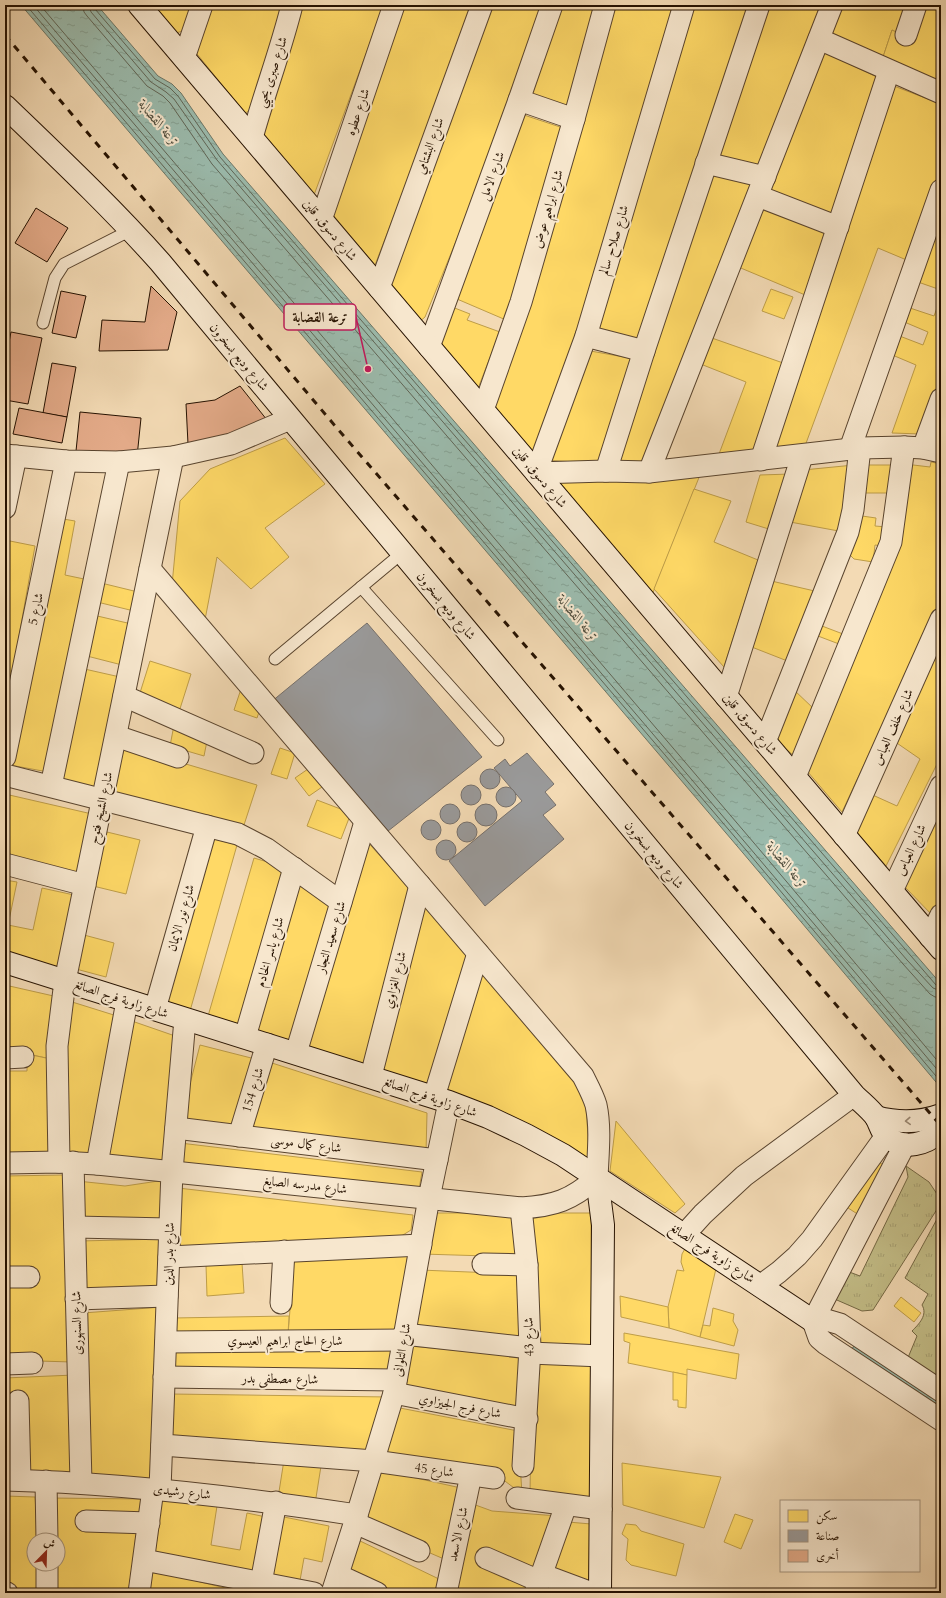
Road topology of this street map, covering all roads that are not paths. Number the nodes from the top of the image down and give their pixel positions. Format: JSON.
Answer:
{"nodes":[{"id":1,"x":140,"y":5,"type":"edge"},
{"id":2,"x":202,"y":5,"type":"edge"},
{"id":3,"x":292,"y":5,"type":"edge"},
{"id":4,"x":394,"y":5,"type":"edge"},
{"id":5,"x":482,"y":5,"type":"edge"},
{"id":6,"x":552,"y":5,"type":"edge"},
{"id":7,"x":604,"y":5,"type":"edge"},
{"id":8,"x":684,"y":5,"type":"edge"},
{"id":9,"x":759,"y":5,"type":"edge"},
{"id":10,"x":832,"y":5,"type":"edge"},
{"id":11,"x":916,"y":5,"type":"edge"},
{"id":12,"x":906,"y":35,"type":"dead end"},
{"id":13,"x":819,"y":39,"type":"junction"},
{"id":14,"x":184,"y":58,"type":"junction"},
{"id":15,"x":889,"y":71,"type":"junction"},
{"id":16,"x":941,"y":93,"type":"edge"},
{"id":17,"x":519,"y":100,"type":"junction"},
{"id":18,"x":5,"y":106,"type":"edge"},
{"id":19,"x":574,"y":119,"type":"junction"},
{"id":20,"x":252,"y":138,"type":"junction"},
{"id":21,"x":706,"y":163,"type":"junction"},
{"id":22,"x":761,"y":186,"type":"junction"},
{"id":23,"x":941,"y":190,"type":"edge"},
{"id":24,"x":321,"y":220,"type":"junction"},
{"id":25,"x":838,"y":227,"type":"junction"},
{"id":26,"x":132,"y":230,"type":"junction"},
{"id":27,"x":379,"y":288,"type":"junction"},
{"id":28,"x":43,"y":323,"type":"dead end"},
{"id":29,"x":586,"y":336,"type":"junction"},
{"id":30,"x":429,"y":347,"type":"junction"},
{"id":31,"x":644,"y":351,"type":"junction"},
{"id":32,"x":941,"y":399,"type":"edge"},
{"id":33,"x":483,"y":410,"type":"junction"},
{"id":34,"x":290,"y":419,"type":"junction"},
{"id":35,"x":855,"y":449,"type":"junction"},
{"id":36,"x":923,"y":449,"type":"edge"},
{"id":37,"x":11,"y":456,"type":"edge"},
{"id":38,"x":802,"y":456,"type":"junction"},
{"id":39,"x":173,"y":457,"type":"junction"},
{"id":40,"x":761,"y":460,"type":"junction"},
{"id":41,"x":66,"y":461,"type":"junction"},
{"id":42,"x":119,"y":462,"type":"junction"},
{"id":43,"x":606,"y":471,"type":"junction"},
{"id":44,"x":649,"y":472,"type":"junction"},
{"id":45,"x":536,"y":473,"type":"junction"},
{"id":46,"x":5,"y":508,"type":"edge"},
{"id":47,"x":402,"y":553,"type":"junction"},
{"id":48,"x":150,"y":569,"type":"junction"},
{"id":49,"x":361,"y":587,"type":"junction"},
{"id":50,"x":941,"y":619,"type":"edge"},
{"id":51,"x":275,"y":659,"type":"dead end"},
{"id":52,"x":124,"y":696,"type":"junction"},
{"id":53,"x":726,"y":697,"type":"junction"},
{"id":54,"x":116,"y":736,"type":"junction"},
{"id":55,"x":498,"y":740,"type":"dead end"},
{"id":56,"x":765,"y":742,"type":"junction"},
{"id":57,"x":253,"y":753,"type":"dead end"},
{"id":58,"x":5,"y":757,"type":"edge"},
{"id":59,"x":178,"y":757,"type":"dead end"},
{"id":60,"x":5,"y":775,"type":"edge"},
{"id":61,"x":795,"y":777,"type":"junction"},
{"id":62,"x":51,"y":786,"type":"junction"},
{"id":63,"x":941,"y":786,"type":"edge"},
{"id":64,"x":103,"y":799,"type":"junction"},
{"id":65,"x":365,"y":822,"type":"junction"},
{"id":66,"x":207,"y":826,"type":"junction"},
{"id":67,"x":844,"y":836,"type":"junction"},
{"id":68,"x":5,"y":864,"type":"edge"},
{"id":69,"x":294,"y":868,"type":"junction"},
{"id":70,"x":85,"y":885,"type":"junction"},
{"id":71,"x":420,"y":885,"type":"junction"},
{"id":72,"x":892,"y":891,"type":"junction"},
{"id":73,"x":341,"y":902,"type":"junction"},
{"id":74,"x":941,"y":915,"type":"edge"},
{"id":75,"x":936,"y":943,"type":"edge"},
{"id":76,"x":478,"y":953,"type":"junction"},
{"id":77,"x":5,"y":962,"type":"edge"},
{"id":78,"x":65,"y":981,"type":"junction"},
{"id":79,"x":127,"y":1001,"type":"junction"},
{"id":80,"x":155,"y":1009,"type":"junction"},
{"id":81,"x":185,"y":1019,"type":"junction"},
{"id":82,"x":245,"y":1037,"type":"junction"},
{"id":83,"x":267,"y":1044,"type":"junction"},
{"id":84,"x":296,"y":1053,"type":"junction"},
{"id":85,"x":371,"y":1076,"type":"junction"},
{"id":86,"x":854,"y":1095,"type":"junction"},
{"id":87,"x":442,"y":1099,"type":"junction"},
{"id":88,"x":941,"y":1115,"type":"edge"},
{"id":89,"x":176,"y":1128,"type":"junction"},
{"id":90,"x":941,"y":1129,"type":"edge"},
{"id":91,"x":889,"y":1132,"type":"junction"},
{"id":92,"x":239,"y":1136,"type":"junction"},
{"id":93,"x":437,"y":1160,"type":"junction"},
{"id":94,"x":66,"y":1162,"type":"junction"},
{"id":95,"x":5,"y":1163,"type":"edge"},
{"id":96,"x":96,"y":1164,"type":"junction"},
{"id":97,"x":172,"y":1171,"type":"junction"},
{"id":98,"x":597,"y":1178,"type":"junction"},
{"id":99,"x":429,"y":1198,"type":"junction"},
{"id":100,"x":521,"y":1208,"type":"junction"},
{"id":101,"x":75,"y":1227,"type":"junction"},
{"id":102,"x":169,"y":1229,"type":"junction"},
{"id":103,"x":684,"y":1235,"type":"junction"},
{"id":104,"x":421,"y":1245,"type":"junction"},
{"id":105,"x":284,"y":1251,"type":"junction"},
{"id":106,"x":168,"y":1257,"type":"junction"},
{"id":107,"x":483,"y":1264,"type":"dead end"},
{"id":108,"x":527,"y":1265,"type":"junction"},
{"id":109,"x":5,"y":1277,"type":"edge"},
{"id":110,"x":29,"y":1277,"type":"dead end"},
{"id":111,"x":760,"y":1286,"type":"junction"},
{"id":112,"x":167,"y":1296,"type":"junction"},
{"id":113,"x":76,"y":1299,"type":"junction"},
{"id":114,"x":281,"y":1303,"type":"dead end"},
{"id":115,"x":813,"y":1321,"type":"junction"},
{"id":116,"x":404,"y":1337,"type":"junction"},
{"id":117,"x":166,"y":1342,"type":"junction"},
{"id":118,"x":530,"y":1350,"type":"junction"},
{"id":119,"x":602,"y":1356,"type":"junction"},
{"id":120,"x":32,"y":1363,"type":"dead end"},
{"id":121,"x":5,"y":1364,"type":"edge"},
{"id":122,"x":164,"y":1377,"type":"junction"},
{"id":123,"x":395,"y":1387,"type":"junction"},
{"id":124,"x":941,"y":1391,"type":"edge"},
{"id":125,"x":18,"y":1401,"type":"dead end"},
{"id":126,"x":526,"y":1419,"type":"junction"},
{"id":127,"x":941,"y":1420,"type":"edge"},
{"id":128,"x":162,"y":1445,"type":"junction"},
{"id":129,"x":374,"y":1461,"type":"junction"},
{"id":130,"x":523,"y":1466,"type":"dead end"},
{"id":131,"x":471,"y":1475,"type":"junction"},
{"id":132,"x":494,"y":1478,"type":"dead end"},
{"id":133,"x":13,"y":1480,"type":"edge"},
{"id":134,"x":46,"y":1481,"type":"junction"},
{"id":135,"x":81,"y":1483,"type":"junction"},
{"id":136,"x":157,"y":1489,"type":"junction"},
{"id":137,"x":517,"y":1498,"type":"dead end"},
{"id":138,"x":276,"y":1502,"type":"junction"},
{"id":139,"x":566,"y":1505,"type":"junction"},
{"id":140,"x":601,"y":1509,"type":"junction"},
{"id":141,"x":356,"y":1519,"type":"junction"},
{"id":142,"x":86,"y":1521,"type":"dead end"},
{"id":143,"x":149,"y":1523,"type":"junction"},
{"id":144,"x":47,"y":1532,"type":"edge"},
{"id":145,"x":419,"y":1551,"type":"dead end"},
{"id":146,"x":486,"y":1558,"type":"dead end"},
{"id":147,"x":144,"y":1560,"type":"junction"},
{"id":148,"x":47,"y":1572,"type":"edge"},
{"id":149,"x":261,"y":1583,"type":"junction"},
{"id":150,"x":538,"y":1583,"type":"edge"},
{"id":151,"x":335,"y":1584,"type":"edge"},
{"id":152,"x":47,"y":1593,"type":"edge"},
{"id":153,"x":139,"y":1593,"type":"edge"},
{"id":154,"x":314,"y":1593,"type":"edge"},
{"id":155,"x":377,"y":1593,"type":"edge"},
{"id":156,"x":446,"y":1593,"type":"edge"},
{"id":157,"x":592,"y":1593,"type":"edge"},
{"id":158,"x":600,"y":1593,"type":"edge"}],
"edges":[{"from":1,"to":14,"type":"street","name":"شارع دسوق, قلين"},
{"from":2,"to":14,"type":"street"},
{"from":3,"to":20,"type":"street","name":"شارع صبرى يحيي"},
{"from":4,"to":24,"type":"street","name":"شارع عطوه"},
{"from":5,"to":27,"type":"street","name":"شارع البشتامي"},
{"from":6,"to":17,"type":"street","name":"شارع الامل"},
{"from":7,"to":19,"type":"street","name":"شارع ابراهيم عوض"},
{"from":8,"to":29,"type":"street","name":"شارع صلاح سالم"},
{"from":9,"to":21,"type":"street"},
{"from":10,"to":13,"type":"street"},
{"from":11,"to":12,"type":"street"},
{"from":13,"to":15,"type":"street"},
{"from":13,"to":22,"type":"street"},
{"from":14,"to":20,"type":"street","name":"شارع دسوق, قلين"},
{"from":15,"to":16,"type":"street"},
{"from":15,"to":25,"type":"street"},
{"from":17,"to":19,"type":"street"},
{"from":17,"to":30,"type":"street","name":"شارع الامل"},
{"from":18,"to":26,"type":"street","name":"شارع وديع بسخرون"},
{"from":19,"to":33,"type":"street","name":"شارع ابراهيم عوض"},
{"from":20,"to":24,"type":"street","name":"شارع دسوق, قلين"},
{"from":21,"to":22,"type":"street"},
{"from":21,"to":31,"type":"street"},
{"from":22,"to":25,"type":"street"},
{"from":22,"to":44,"type":"street"},
{"from":23,"to":35,"type":"street"},
{"from":24,"to":27,"type":"street","name":"شارع دسوق, قلين"},
{"from":25,"to":40,"type":"street"},
{"from":26,"to":28,"type":"lane"},
{"from":26,"to":34,"type":"street","name":"شارع وديع بسخرون"},
{"from":27,"to":30,"type":"street","name":"شارع دسوق, قلين"},
{"from":29,"to":31,"type":"street"},
{"from":29,"to":45,"type":"street","name":"شارع صلاح سالم"},
{"from":30,"to":33,"type":"street","name":"شارع دسوق, قلين"},
{"from":31,"to":43,"type":"street"},
{"from":32,"to":36,"type":"street"},
{"from":33,"to":45,"type":"street","name":"شارع دسوق, قلين"},
{"from":34,"to":39,"type":"street"},
{"from":34,"to":47,"type":"street","name":"شارع وديع بسخرون"},
{"from":35,"to":36,"type":"street"},
{"from":35,"to":38,"type":"street"},
{"from":35,"to":56,"type":"street"},
{"from":36,"to":61,"type":"street"},
{"from":37,"to":41,"type":"street"},
{"from":37,"to":46,"type":"street"},
{"from":38,"to":40,"type":"street"},
{"from":38,"to":53,"type":"street"},
{"from":39,"to":42,"type":"street"},
{"from":39,"to":48,"type":"street","name":"شارع الشيخ فتوح"},
{"from":40,"to":44,"type":"street"},
{"from":41,"to":42,"type":"street"},
{"from":41,"to":58,"type":"street","name":"شارع 5"},
{"from":42,"to":62,"type":"street"},
{"from":43,"to":44,"type":"street"},
{"from":43,"to":45,"type":"street"},
{"from":45,"to":53,"type":"street","name":"شارع دسوق, قلين"},
{"from":47,"to":49,"type":"lane"},
{"from":47,"to":86,"type":"street","name":"شارع وديع بسخرون"},
{"from":48,"to":52,"type":"street","name":"شارع الشيخ فتوح"},
{"from":48,"to":65,"type":"street"},
{"from":49,"to":51,"type":"lane"},
{"from":49,"to":55,"type":"lane"},
{"from":50,"to":67,"type":"street","name":"شارع خلف العباس"},
{"from":52,"to":54,"type":"street","name":"شارع الشيخ فتوح"},
{"from":52,"to":57,"type":"street"},
{"from":53,"to":56,"type":"street","name":"شارع دسوق, قلين"},
{"from":54,"to":59,"type":"street"},
{"from":54,"to":64,"type":"street","name":"شارع الشيخ فتوح"},
{"from":56,"to":61,"type":"street","name":"شارع دسوق, قلين"},
{"from":60,"to":62,"type":"street"},
{"from":61,"to":67,"type":"street","name":"شارع دسوق, قلين"},
{"from":62,"to":64,"type":"street"},
{"from":63,"to":72,"type":"street","name":"شارع العباس"},
{"from":64,"to":66,"type":"street"},
{"from":64,"to":70,"type":"street","name":"شارع الشيخ فتوح"},
{"from":65,"to":71,"type":"street"},
{"from":65,"to":73,"type":"street","name":"شارع سعيد النجار"},
{"from":66,"to":69,"type":"street"},
{"from":66,"to":80,"type":"street","name":"شارع نور الايمان"},
{"from":67,"to":72,"type":"street","name":"شارع دسوق, قلين"},
{"from":68,"to":70,"type":"street"},
{"from":69,"to":73,"type":"street"},
{"from":69,"to":82,"type":"street","name":"شارع ياسر الخادم"},
{"from":70,"to":78,"type":"street","name":"شارع الشيخ فتوح"},
{"from":71,"to":76,"type":"street"},
{"from":71,"to":85,"type":"street","name":"شارع الغزاوي"},
{"from":72,"to":75,"type":"street","name":"شارع دسوق, قلين"},
{"from":73,"to":84,"type":"street","name":"شارع سعيد النجار"},
{"from":74,"to":75,"type":"street"},
{"from":76,"to":87,"type":"street","name":"شارع التلوانى"},
{"from":76,"to":98,"type":"street"},
{"from":77,"to":78,"type":"street","name":"شارع زاوية فرج الصائغ"},
{"from":78,"to":79,"type":"street","name":"شارع زاوية فرج الصائغ"},
{"from":78,"to":94,"type":"street","name":"شارع الشيخ فتوح"},
{"from":79,"to":80,"type":"street","name":"شارع زاوية فرج الصائغ"},
{"from":79,"to":96,"type":"street"},
{"from":80,"to":81,"type":"street","name":"شارع زاوية فرج الصائغ"},
{"from":81,"to":82,"type":"street","name":"شارع زاوية فرج الصائغ"},
{"from":81,"to":89,"type":"street","name":"شارع بدر الدين"},
{"from":82,"to":83,"type":"street","name":"شارع زاوية فرج الصائغ"},
{"from":83,"to":84,"type":"street","name":"شارع زاوية فرج الصائغ"},
{"from":83,"to":92,"type":"street","name":"شارع 154"},
{"from":84,"to":85,"type":"street","name":"شارع زاوية فرج الصائغ"},
{"from":85,"to":87,"type":"street","name":"شارع زاوية فرج الصائغ"},
{"from":86,"to":91,"type":"street","name":"شارع وديع بسخرون"},
{"from":86,"to":103,"type":"street"},
{"from":87,"to":93,"type":"street","name":"شارع التلوانى"},
{"from":87,"to":98,"type":"street","name":"شارع زاوية فرج الصائغ"},
{"from":88,"to":91,"type":"street","one_way":true},
{"from":89,"to":92,"type":"street","name":"شارع كمال موسى"},
{"from":89,"to":97,"type":"street","name":"شارع بدر الدين"},
{"from":90,"to":91,"type":"street"},
{"from":91,"to":111,"type":"street"},
{"from":91,"to":115,"type":"street"},
{"from":92,"to":93,"type":"street","name":"شارع كمال موسى"},
{"from":93,"to":99,"type":"street","name":"شارع التلوانى"},
{"from":94,"to":95,"type":"street","name":"شارع مدرسه الصايغ"},
{"from":94,"to":96,"type":"street","name":"شارع مدرسه الصايغ"},
{"from":94,"to":101,"type":"street","name":"شارع السنهورى"},
{"from":96,"to":97,"type":"street","name":"شارع مدرسه الصايغ"},
{"from":97,"to":99,"type":"street","name":"شارع مدرسه الصايغ"},
{"from":97,"to":102,"type":"street","name":"شارع بدر الدين"},
{"from":98,"to":100,"type":"street","name":"شارع مدرسه الصايغ"},
{"from":98,"to":103,"type":"street","name":"شارع زاوية فرج الصائغ"},
{"from":98,"to":119,"type":"street"},
{"from":99,"to":100,"type":"street","name":"شارع مدرسه الصايغ"},
{"from":99,"to":104,"type":"street","name":"شارع التلوانى"},
{"from":100,"to":108,"type":"street","name":"شارع 43"},
{"from":101,"to":102,"type":"street"},
{"from":101,"to":113,"type":"street","name":"شارع السنهورى"},
{"from":102,"to":106,"type":"street","name":"شارع بدر الدين"},
{"from":103,"to":111,"type":"street","name":"شارع زاوية فرج الصائغ"},
{"from":104,"to":105,"type":"street"},
{"from":104,"to":116,"type":"street","name":"شارع التلوانى"},
{"from":105,"to":106,"type":"street"},
{"from":105,"to":114,"type":"street"},
{"from":106,"to":112,"type":"street","name":"شارع بدر الدين"},
{"from":107,"to":108,"type":"street"},
{"from":108,"to":118,"type":"street","name":"شارع 43"},
{"from":109,"to":110,"type":"street"},
{"from":111,"to":115,"type":"street","name":"شارع زاوية فرج الصائغ"},
{"from":112,"to":113,"type":"street"},
{"from":112,"to":117,"type":"street","name":"شارع بدر الدين"},
{"from":113,"to":135,"type":"street","name":"شارع السنهورى"},
{"from":115,"to":124,"type":"street"},
{"from":115,"to":127,"type":"street"},
{"from":116,"to":117,"type":"street","name":"شارع الحاج ابراهيم العيسوي"},
{"from":116,"to":118,"type":"street","name":"شارع الحاج ابراهيم العيسوي"},
{"from":116,"to":123,"type":"street","name":"شارع التلوانى"},
{"from":117,"to":122,"type":"street","name":"شارع بدر الدين"},
{"from":118,"to":119,"type":"street","name":"شارع الحاج ابراهيم العيسوي"},
{"from":118,"to":126,"type":"street","name":"شارع 43"},
{"from":119,"to":140,"type":"street"},
{"from":120,"to":121,"type":"street"},
{"from":122,"to":123,"type":"street","name":"شارع مصطفى بدر"},
{"from":122,"to":128,"type":"street","name":"شارع بدر الدين"},
{"from":123,"to":126,"type":"street","name":"شارع فرج الجيزاوي"},
{"from":123,"to":129,"type":"street","name":"شارع التلوانى"},
{"from":125,"to":133,"type":"street"},
{"from":126,"to":130,"type":"street","name":"شارع 43"},
{"from":128,"to":129,"type":"street","name":"شارع 45"},
{"from":128,"to":136,"type":"street","name":"شارع بدر الدين"},
{"from":129,"to":131,"type":"street","name":"شارع 45"},
{"from":129,"to":141,"type":"street","name":"شارع التلوانى"},
{"from":131,"to":132,"type":"street","name":"شارع 45"},
{"from":131,"to":156,"type":"street","name":"شارع الاسعد"},
{"from":133,"to":134,"type":"street","name":"شارع رشيدى"},
{"from":134,"to":135,"type":"street","name":"شارع رشيدى"},
{"from":134,"to":144,"type":"street"},
{"from":135,"to":136,"type":"street","name":"شارع رشيدى"},
{"from":136,"to":138,"type":"street","name":"شارع رشيدى"},
{"from":136,"to":143,"type":"street","name":"شارع بدر الدين"},
{"from":137,"to":139,"type":"street"},
{"from":138,"to":141,"type":"street","name":"شارع رشيدى"},
{"from":138,"to":149,"type":"street"},
{"from":139,"to":140,"type":"street"},
{"from":139,"to":150,"type":"street"},
{"from":140,"to":158,"type":"street"},
{"from":141,"to":145,"type":"street","name":"شارع رشيدى"},
{"from":141,"to":151,"type":"street","name":"شارع التلوانى"},
{"from":142,"to":143,"type":"street"},
{"from":143,"to":147,"type":"street","name":"شارع بدر الدين"},
{"from":146,"to":150,"type":"street"},
{"from":147,"to":149,"type":"street"},
{"from":147,"to":153,"type":"street","name":"شارع بدر الدين"},
{"from":148,"to":152,"type":"street"},
{"from":149,"to":154,"type":"street"},
{"from":150,"to":157,"type":"street"},
{"from":151,"to":155,"type":"street"}]}
